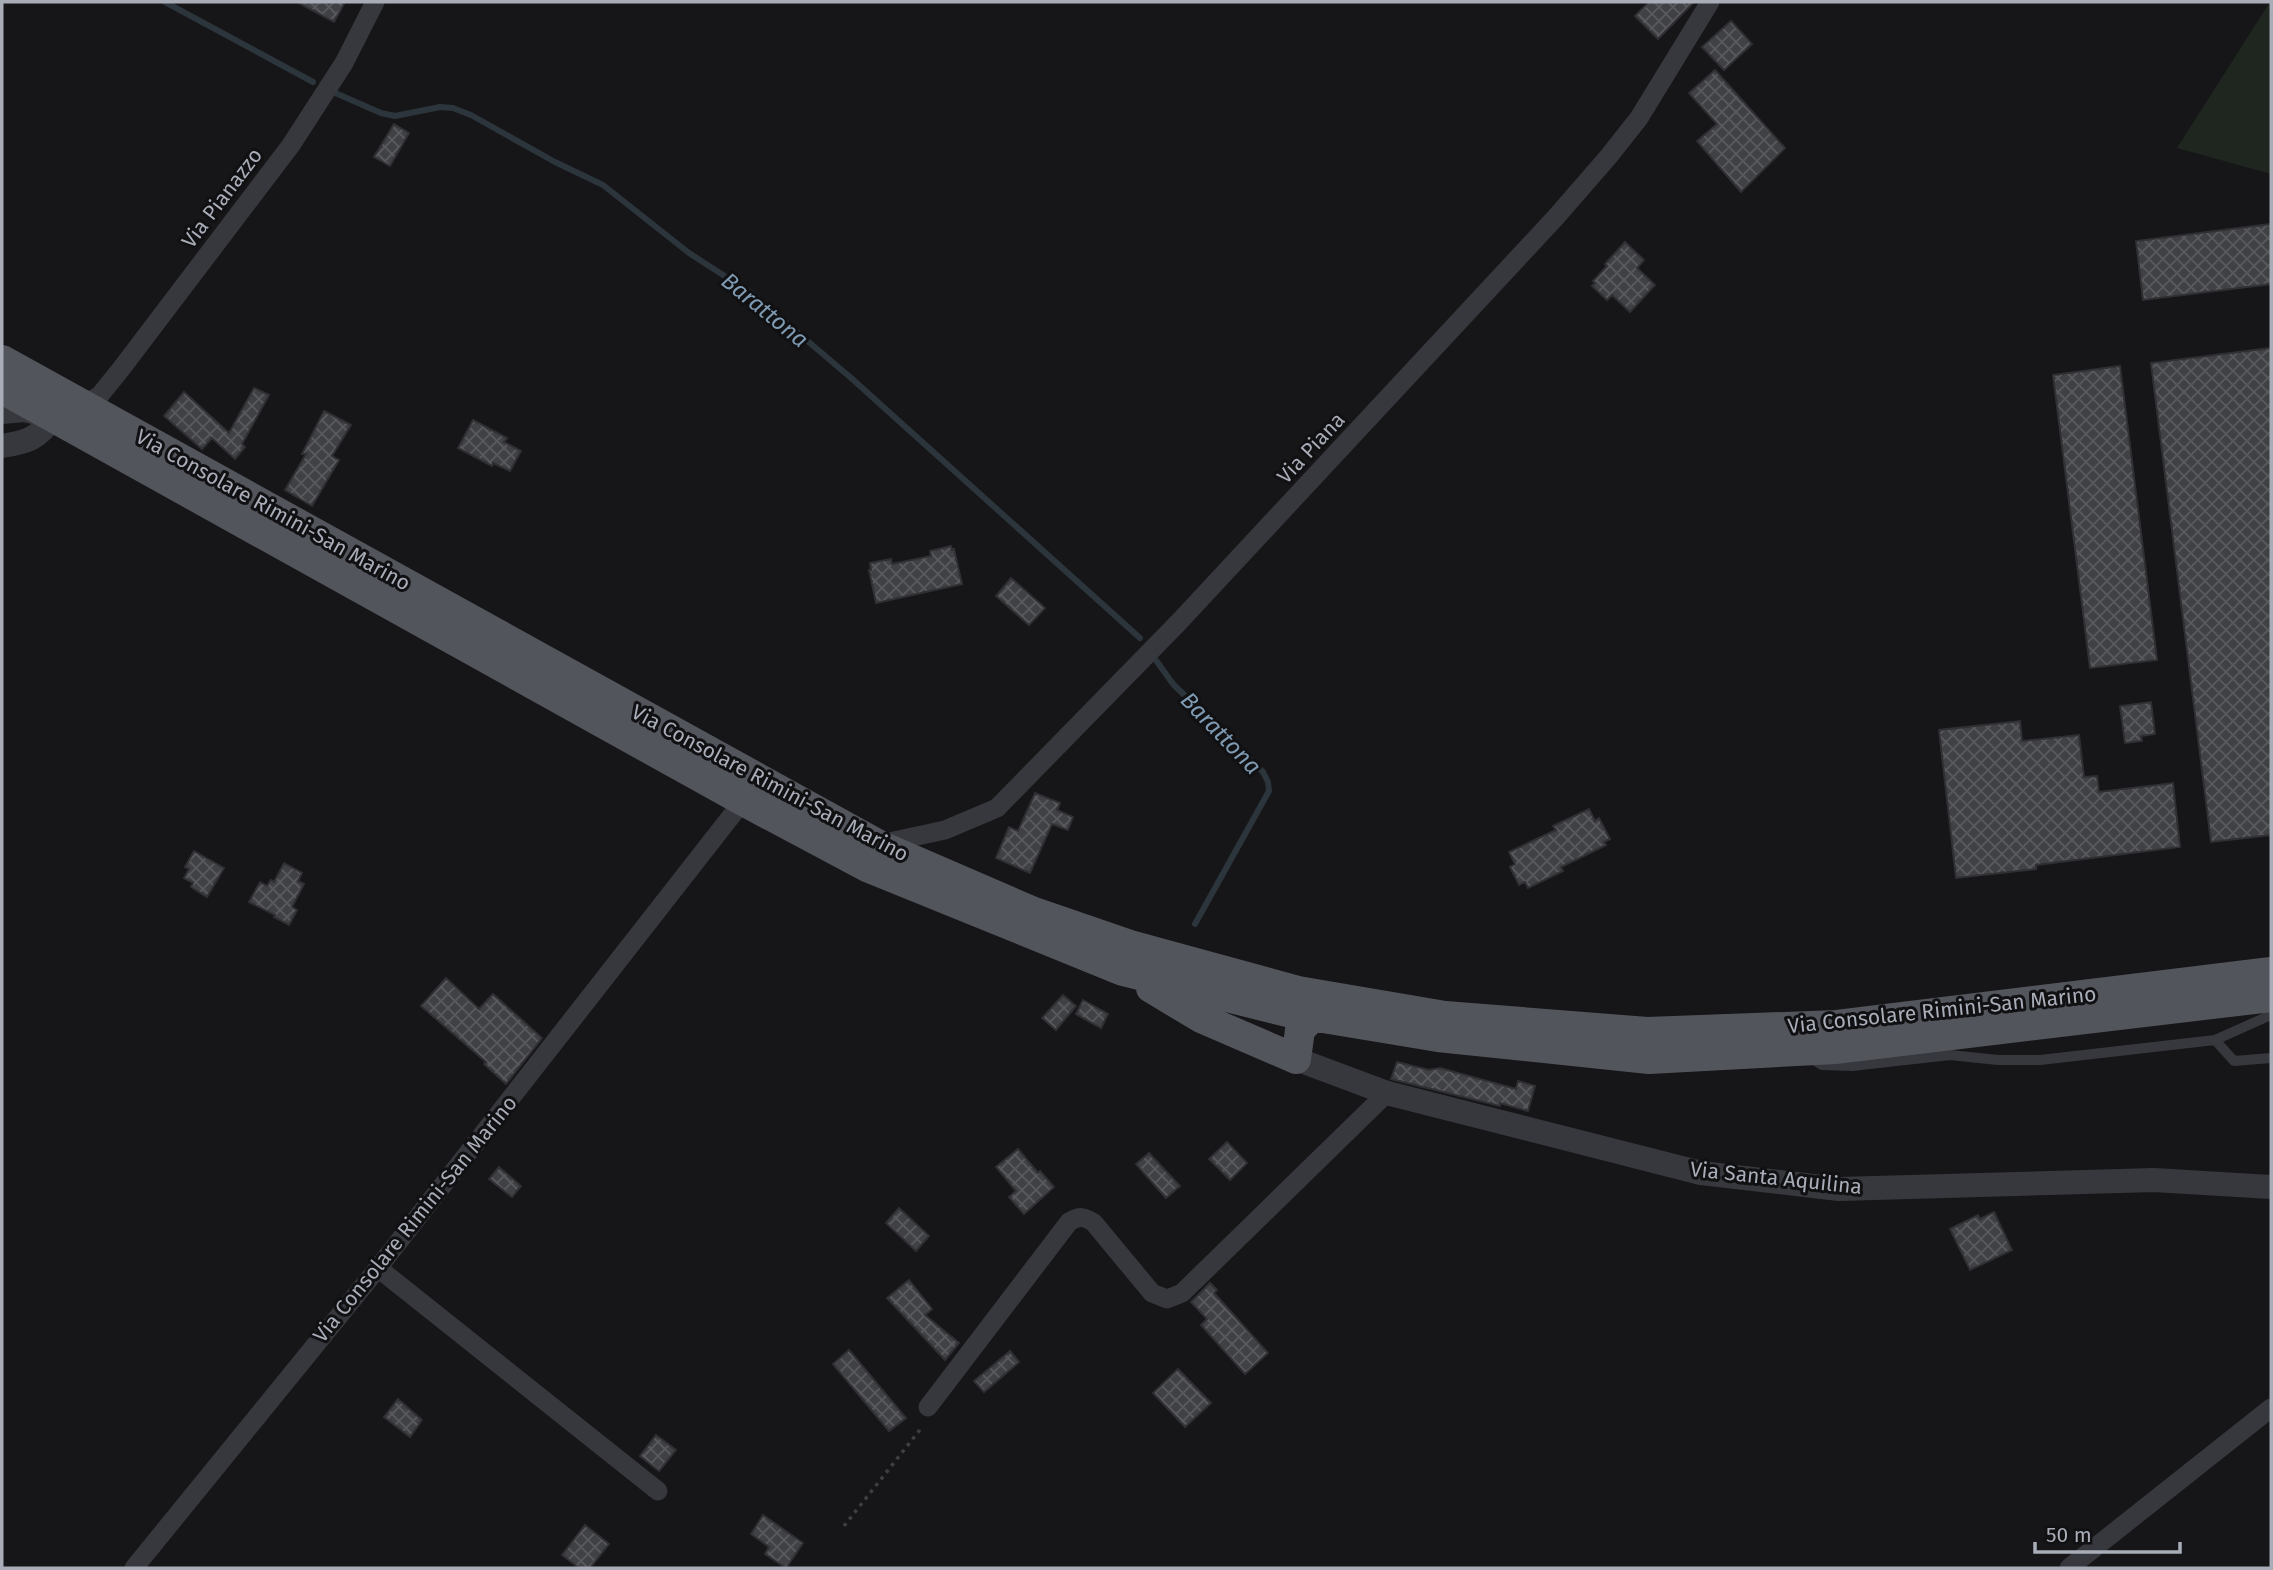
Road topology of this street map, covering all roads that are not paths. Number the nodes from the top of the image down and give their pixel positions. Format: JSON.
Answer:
{"nodes":[{"id":1,"x":375,"y":2,"type":"edge"},
{"id":2,"x":1710,"y":2,"type":"edge"},
{"id":3,"x":2,"y":360,"type":"edge"},
{"id":4,"x":2,"y":389,"type":"edge"},
{"id":5,"x":84,"y":405,"type":"junction"},
{"id":6,"x":2,"y":412,"type":"edge"},
{"id":7,"x":52,"y":417,"type":"junction"},
{"id":8,"x":2,"y":446,"type":"edge"},
{"id":9,"x":743,"y":801,"type":"junction"},
{"id":10,"x":879,"y":845,"type":"junction"},
{"id":11,"x":1124,"y":971,"type":"junction"},
{"id":12,"x":2271,"y":972,"type":"edge"},
{"id":13,"x":2271,"y":997,"type":"edge"},
{"id":14,"x":2271,"y":1015,"type":"edge"},
{"id":15,"x":1302,"y":1038,"type":"junction"},
{"id":16,"x":2215,"y":1040,"type":"junction"},
{"id":17,"x":1798,"y":1051,"type":"junction"},
{"id":18,"x":2271,"y":1058,"type":"edge"},
{"id":19,"x":1387,"y":1093,"type":"junction"},
{"id":20,"x":2271,"y":1187,"type":"edge"},
{"id":21,"x":378,"y":1268,"type":"junction"},
{"id":22,"x":928,"y":1407,"type":"road end"},
{"id":23,"x":2271,"y":1408,"type":"edge"},
{"id":24,"x":658,"y":1491,"type":"dead end"},
{"id":25,"x":134,"y":1568,"type":"edge"},
{"id":26,"x":2068,"y":1568,"type":"edge"}],
"edges":[{"from":1,"to":5,"type":"street","name":"Via Pianazzo"},
{"from":2,"to":10,"type":"street","name":"Via Piana"},
{"from":3,"to":5,"type":"main road","name":"Via Consolare Rimini-San Marino"},
{"from":4,"to":7,"type":"main road","name":"Via Consolare Rimini-San Marino"},
{"from":5,"to":7,"type":"street"},
{"from":5,"to":10,"type":"main road","name":"Via Consolare Rimini-San Marino"},
{"from":6,"to":7,"type":"street"},
{"from":7,"to":8,"type":"street"},
{"from":7,"to":9,"type":"main road","name":"Via Consolare Rimini-San Marino"},
{"from":9,"to":11,"type":"main road","name":"Via Consolare Rimini-San Marino"},
{"from":9,"to":21,"type":"street","name":"Via Consolare Rimini-San Marino"},
{"from":10,"to":12,"type":"main road","name":"Via Consolare Rimini-San Marino"},
{"from":11,"to":15,"type":"main road","name":"Via Consolare Rimini-San Marino"},
{"from":11,"to":15,"type":"main road"},
{"from":13,"to":17,"type":"main road","name":"Via Consolare Rimini-San Marino"},
{"from":14,"to":16,"type":"lane"},
{"from":15,"to":17,"type":"main road","name":"Via Consolare Rimini-San Marino"},
{"from":15,"to":19,"type":"street","name":"Via Santa Aquilina"},
{"from":16,"to":17,"type":"lane"},
{"from":16,"to":18,"type":"lane"},
{"from":19,"to":20,"type":"street","name":"Via Santa Aquilina"},
{"from":19,"to":22,"type":"street"},
{"from":21,"to":24,"type":"street"},
{"from":21,"to":25,"type":"street","name":"Via Consolare Rimini-San Marino"},
{"from":23,"to":26,"type":"street"}]}
